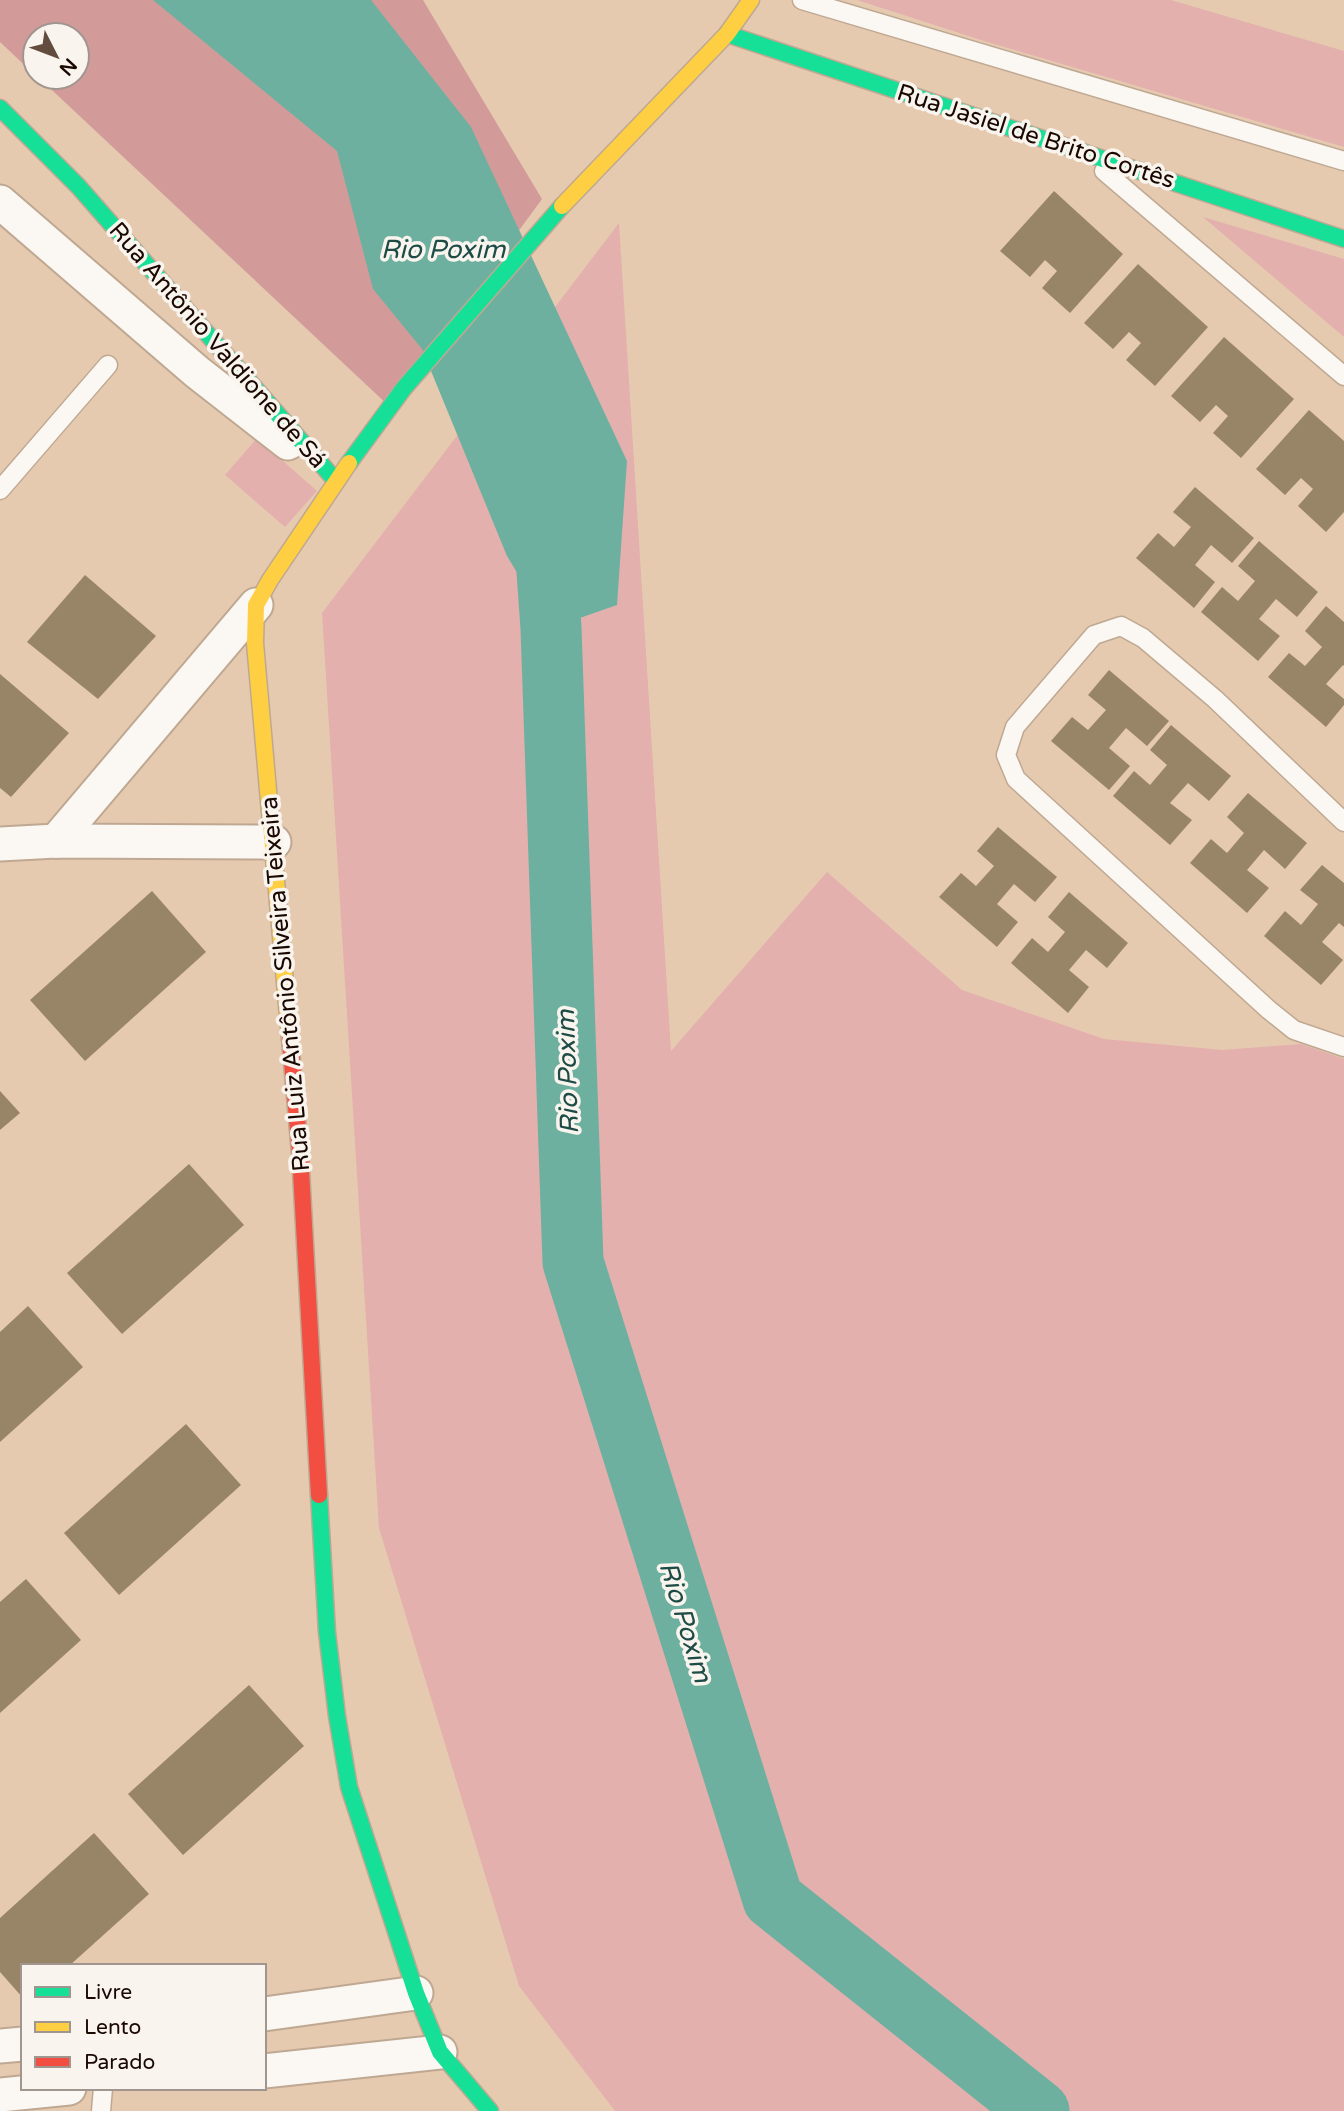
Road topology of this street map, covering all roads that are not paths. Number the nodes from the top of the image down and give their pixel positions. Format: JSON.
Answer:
{"nodes":[{"id":1,"x":751,"y":0,"type":"edge"},
{"id":2,"x":802,"y":0,"type":"edge"},
{"id":3,"x":727,"y":34,"type":"junction"},
{"id":4,"x":0,"y":108,"type":"edge"},
{"id":5,"x":1081,"y":151,"type":"junction"},
{"id":6,"x":1344,"y":161,"type":"edge"},
{"id":7,"x":0,"y":202,"type":"edge"},
{"id":8,"x":1344,"y":239,"type":"edge"},
{"id":9,"x":108,"y":365,"type":"dead end"},
{"id":10,"x":1344,"y":376,"type":"edge"},
{"id":11,"x":336,"y":481,"type":"junction"},
{"id":12,"x":0,"y":490,"type":"edge"},
{"id":13,"x":256,"y":606,"type":"junction"},
{"id":14,"x":1344,"y":822,"type":"edge"},
{"id":15,"x":56,"y":841,"type":"junction"},
{"id":16,"x":274,"y":842,"type":"junction"},
{"id":17,"x":0,"y":844,"type":"edge"},
{"id":18,"x":1340,"y":1040,"type":"edge"},
{"id":19,"x":416,"y":1993,"type":"junction"},
{"id":20,"x":266,"y":2014,"type":"edge"},
{"id":21,"x":21,"y":2044,"type":"edge"},
{"id":22,"x":0,"y":2046,"type":"edge"},
{"id":23,"x":440,"y":2052,"type":"junction"},
{"id":24,"x":266,"y":2071,"type":"edge"},
{"id":25,"x":49,"y":2090,"type":"edge"},
{"id":26,"x":103,"y":2090,"type":"edge"},
{"id":27,"x":0,"y":2095,"type":"edge"},
{"id":28,"x":101,"y":2111,"type":"edge"},
{"id":29,"x":490,"y":2111,"type":"edge"}],
"edges":[{"from":1,"to":3,"type":"street","name":"Rua Luiz Antônio Silveira Teixeira"},
{"from":2,"to":6,"type":"lane"},
{"from":3,"to":5,"type":"street","name":"Rua Jasiel de Brito Cortês"},
{"from":3,"to":11,"type":"street","name":"Rua Luiz Antônio Silveira Teixeira"},
{"from":4,"to":11,"type":"street","name":"Rua Antônio Valdione de Sá"},
{"from":5,"to":8,"type":"street","name":"Rua Jasiel de Brito Cortês"},
{"from":5,"to":10,"type":"lane"},
{"from":7,"to":11,"type":"street","name":"Rua Antônio Valdione de Sá"},
{"from":9,"to":12,"type":"lane"},
{"from":11,"to":13,"type":"street","name":"Rua Luiz Antônio Silveira Teixeira"},
{"from":13,"to":15,"type":"street"},
{"from":13,"to":16,"type":"street","name":"Rua Luiz Antônio Silveira Teixeira"},
{"from":14,"to":18,"type":"lane"},
{"from":15,"to":16,"type":"street"},
{"from":15,"to":17,"type":"street"},
{"from":16,"to":19,"type":"street","name":"Rua Luiz Antônio Silveira Teixeira"},
{"from":19,"to":20,"type":"street"},
{"from":19,"to":23,"type":"street","name":"Rua Luiz Antônio Silveira Teixeira"},
{"from":21,"to":22,"type":"street"},
{"from":23,"to":24,"type":"street"},
{"from":23,"to":29,"type":"street","name":"Rua Luiz Antônio Silveira Teixeira"},
{"from":25,"to":27,"type":"street"},
{"from":26,"to":28,"type":"lane"}]}
